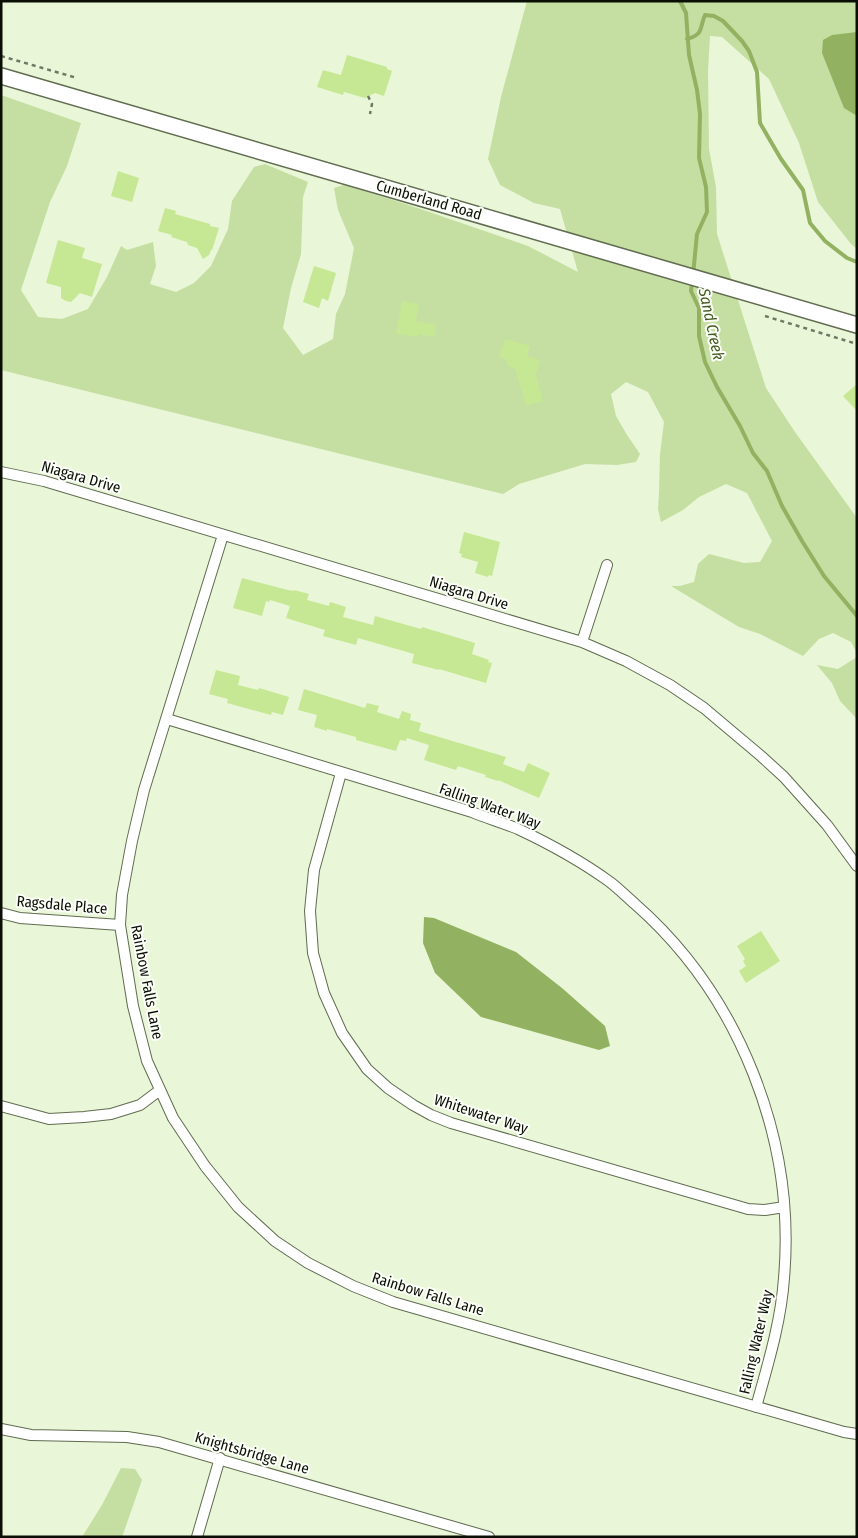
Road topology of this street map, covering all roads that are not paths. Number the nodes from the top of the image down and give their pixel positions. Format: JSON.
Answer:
{"nodes":[{"id":1,"x":1,"y":76,"type":"edge"},
{"id":2,"x":857,"y":325,"type":"edge"},
{"id":3,"x":1,"y":472,"type":"edge"},
{"id":4,"x":223,"y":535,"type":"junction"},
{"id":5,"x":607,"y":565,"type":"dead end"},
{"id":6,"x":582,"y":642,"type":"junction"},
{"id":7,"x":167,"y":719,"type":"junction"},
{"id":8,"x":341,"y":773,"type":"junction"},
{"id":9,"x":857,"y":866,"type":"edge"},
{"id":10,"x":1,"y":913,"type":"edge"},
{"id":11,"x":120,"y":925,"type":"junction"},
{"id":12,"x":160,"y":1090,"type":"junction"},
{"id":13,"x":1,"y":1106,"type":"edge"},
{"id":14,"x":784,"y":1207,"type":"junction"},
{"id":15,"x":756,"y":1407,"type":"junction"},
{"id":16,"x":1,"y":1430,"type":"edge"},
{"id":17,"x":857,"y":1434,"type":"edge"},
{"id":18,"x":220,"y":1458,"type":"junction"},
{"id":19,"x":197,"y":1537,"type":"edge"},
{"id":20,"x":490,"y":1537,"type":"edge"}],
"edges":[{"from":1,"to":2,"type":"main road","name":"Cumberland Road"},
{"from":3,"to":4,"type":"street","name":"Niagara Drive"},
{"from":4,"to":6,"type":"street","name":"Niagara Drive"},
{"from":4,"to":7,"type":"street","name":"Rainbow Falls Lane"},
{"from":5,"to":6,"type":"street"},
{"from":6,"to":9,"type":"street","name":"Niagara Drive"},
{"from":7,"to":8,"type":"street","name":"Falling Water Way"},
{"from":7,"to":11,"type":"street","name":"Rainbow Falls Lane"},
{"from":8,"to":14,"type":"street","name":"Falling Water Way"},
{"from":8,"to":14,"type":"street","name":"Whitewater Way"},
{"from":10,"to":11,"type":"street","name":"Ragsdale Place"},
{"from":11,"to":12,"type":"street","name":"Rainbow Falls Lane"},
{"from":12,"to":13,"type":"street"},
{"from":12,"to":15,"type":"street","name":"Rainbow Falls Lane"},
{"from":14,"to":15,"type":"street","name":"Falling Water Way"},
{"from":15,"to":17,"type":"street","name":"Rainbow Falls Lane"},
{"from":16,"to":18,"type":"street","name":"Knightsbridge Lane"},
{"from":18,"to":19,"type":"street"},
{"from":18,"to":20,"type":"street","name":"Knightsbridge Lane"}]}
